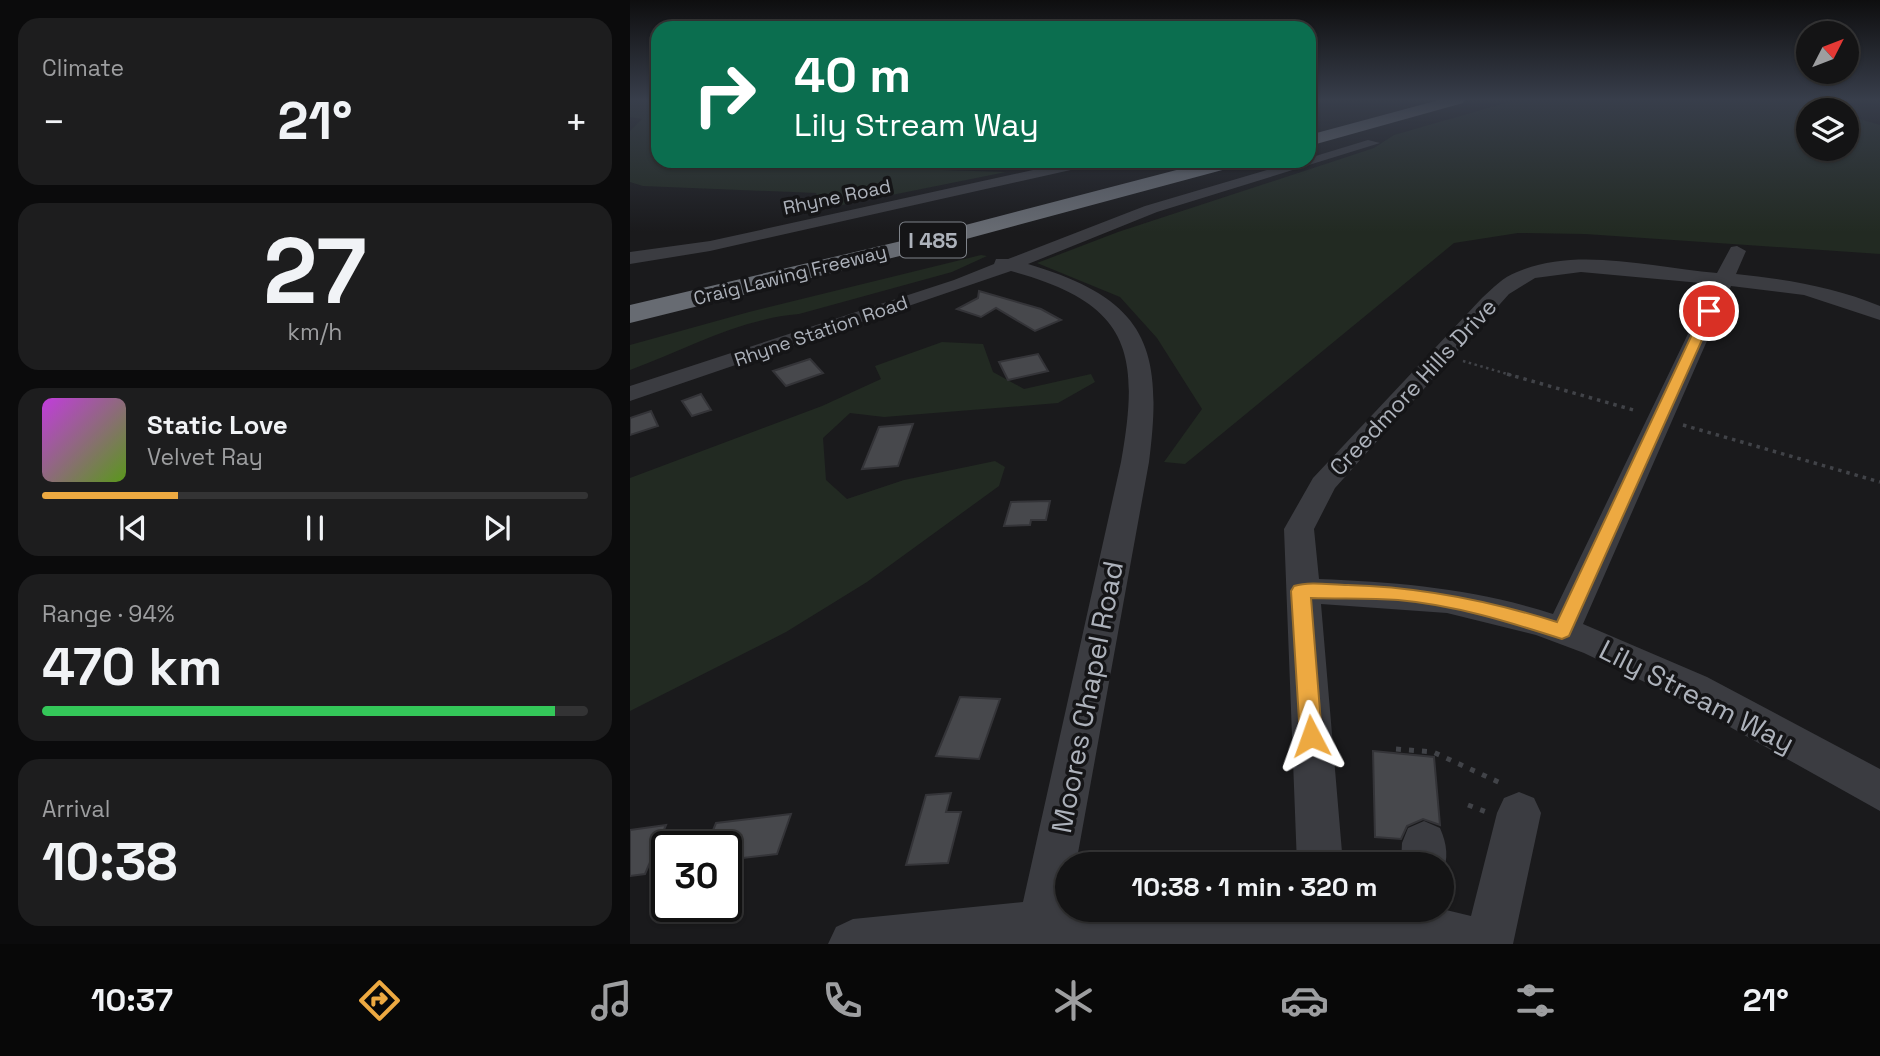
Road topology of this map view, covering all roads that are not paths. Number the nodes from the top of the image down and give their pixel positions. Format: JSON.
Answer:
{"nodes":[{"id":1,"x":1369,"y":144,"type":"edge"},
{"id":2,"x":1316,"y":160,"type":"edge"},
{"id":3,"x":1061,"y":168,"type":"edge"},
{"id":4,"x":1147,"y":168,"type":"edge"},
{"id":5,"x":1207,"y":168,"type":"edge"},
{"id":6,"x":1289,"y":168,"type":"edge"},
{"id":7,"x":1737,"y":251,"type":"dead end"},
{"id":8,"x":630,"y":258,"type":"edge"},
{"id":9,"x":1003,"y":263,"type":"junction"},
{"id":10,"x":1723,"y":279,"type":"junction"},
{"id":11,"x":630,"y":293,"type":"edge"},
{"id":12,"x":1880,"y":314,"type":"edge"},
{"id":13,"x":630,"y":315,"type":"edge"},
{"id":14,"x":630,"y":394,"type":"edge"},
{"id":15,"x":1301,"y":591,"type":"junction"},
{"id":16,"x":1562,"y":631,"type":"junction"},
{"id":17,"x":1880,"y":791,"type":"edge"},
{"id":18,"x":1515,"y":800,"type":"road end"},
{"id":19,"x":1319,"y":852,"type":"edge"},
{"id":20,"x":1219,"y":922,"type":"edge"},
{"id":21,"x":1429,"y":922,"type":"edge"},
{"id":22,"x":1040,"y":934,"type":"edge"},
{"id":23,"x":853,"y":944,"type":"edge"},
{"id":24,"x":1486,"y":944,"type":"edge"}],
"edges":[{"from":1,"to":2,"type":"street","name":"Rhyne Station Road"},
{"from":3,"to":8,"type":"street","name":"Rhyne Road"},
{"from":4,"to":11,"type":"highway","name":"Craig Lawing Freeway","number":"I 485"},
{"from":5,"to":13,"type":"highway","name":"Craig Lawing Freeway","number":"I 485"},
{"from":6,"to":9,"type":"street","name":"Rhyne Station Road"},
{"from":7,"to":10,"type":"street"},
{"from":9,"to":14,"type":"street","name":"Rhyne Station Road"},
{"from":9,"to":22,"type":"street","name":"Moores Chapel Road"},
{"from":10,"to":12,"type":"street","name":"Creedmore Hills Drive"},
{"from":10,"to":15,"type":"street","name":"Creedmore Hills Drive"},
{"from":10,"to":16,"type":"street"},
{"from":15,"to":16,"type":"street","name":"Lily Stream Way"},
{"from":15,"to":19,"type":"street","name":"Creedmore Hills Drive"},
{"from":16,"to":17,"type":"street","name":"Lily Stream Way"},
{"from":18,"to":24,"type":"street"},
{"from":20,"to":22,"type":"street"},
{"from":21,"to":24,"type":"street"},
{"from":22,"to":23,"type":"street"}]}
